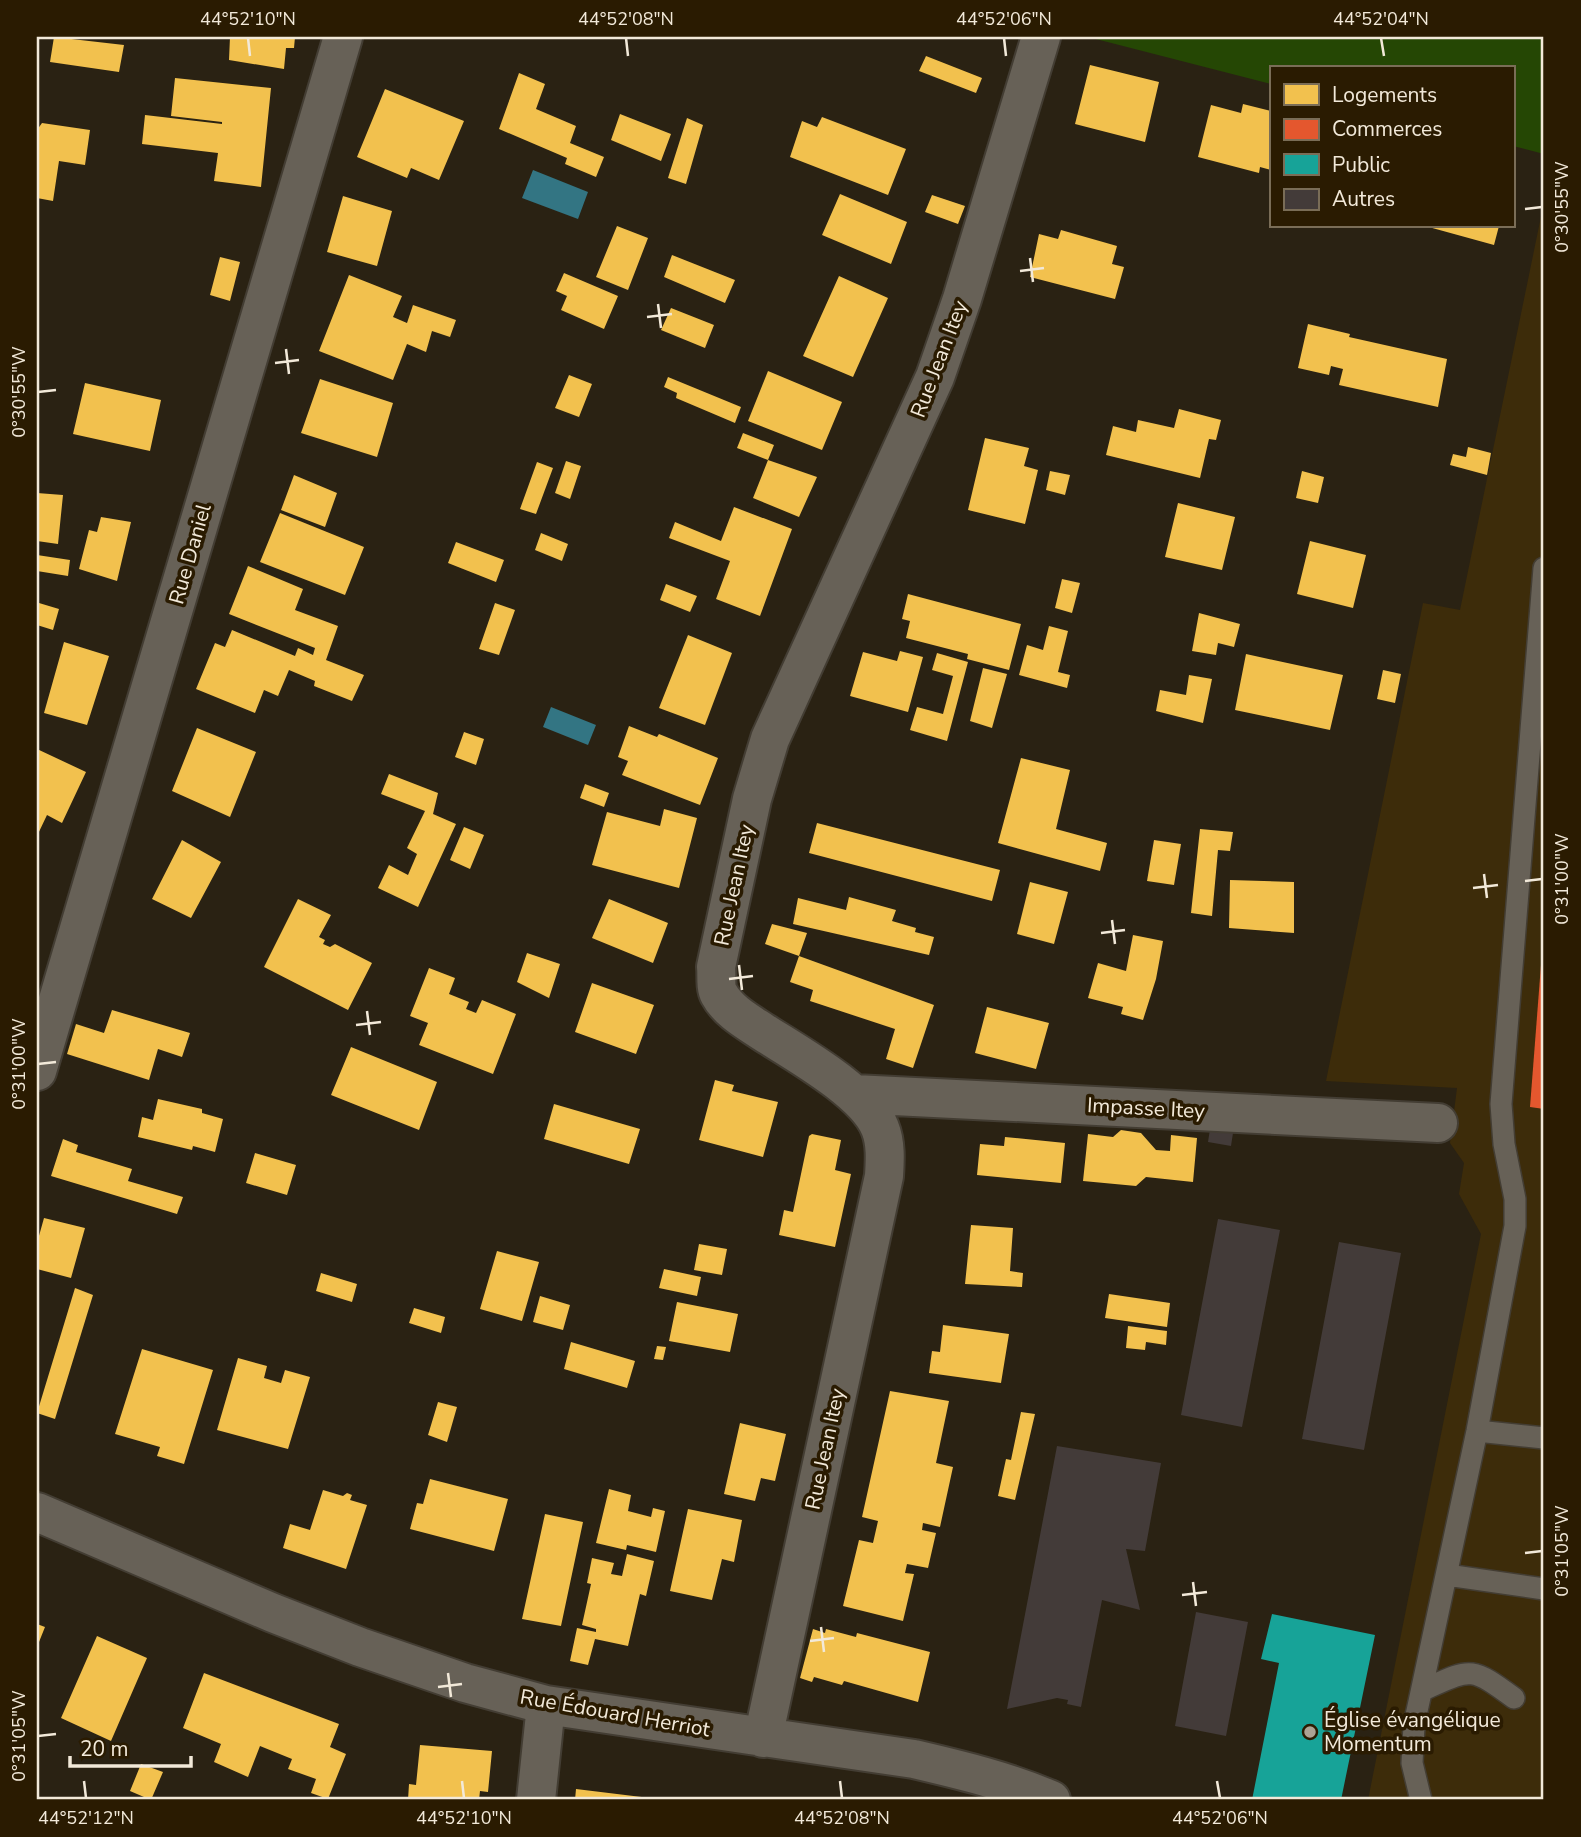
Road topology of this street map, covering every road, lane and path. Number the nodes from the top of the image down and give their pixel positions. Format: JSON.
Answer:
{"nodes":[{"id":1,"x":343,"y":37,"type":"edge"},
{"id":2,"x":1041,"y":37,"type":"edge"},
{"id":3,"x":1544,"y":568,"type":"edge"},
{"id":4,"x":37,"y":1071,"type":"edge"},
{"id":5,"x":854,"y":1094,"type":"junction"},
{"id":6,"x":1438,"y":1123,"type":"dead end"},
{"id":7,"x":1477,"y":1431,"type":"junction"},
{"id":8,"x":1544,"y":1438,"type":"edge"},
{"id":9,"x":37,"y":1512,"type":"edge"},
{"id":10,"x":1447,"y":1575,"type":"junction"},
{"id":11,"x":1544,"y":1589,"type":"edge"},
{"id":12,"x":1423,"y":1690,"type":"junction"},
{"id":13,"x":1514,"y":1699,"type":"dead end"},
{"id":14,"x":546,"y":1705,"type":"junction"},
{"id":15,"x":763,"y":1738,"type":"junction"},
{"id":16,"x":536,"y":1800,"type":"edge"},
{"id":17,"x":1051,"y":1800,"type":"edge"},
{"id":18,"x":1421,"y":1800,"type":"edge"}],
"edges":[{"from":1,"to":4,"type":"street","name":"Rue Daniel"},
{"from":2,"to":5,"type":"street","name":"Rue Jean Itey"},
{"from":3,"to":7,"type":"lane"},
{"from":5,"to":6,"type":"street","name":"Impasse Itey"},
{"from":5,"to":15,"type":"street","name":"Rue Jean Itey"},
{"from":7,"to":8,"type":"lane"},
{"from":7,"to":10,"type":"lane"},
{"from":9,"to":14,"type":"street","name":"Rue Édouard Herriot"},
{"from":10,"to":11,"type":"lane"},
{"from":10,"to":12,"type":"lane"},
{"from":12,"to":13,"type":"lane"},
{"from":12,"to":18,"type":"lane"},
{"from":14,"to":15,"type":"street","name":"Rue Édouard Herriot"},
{"from":14,"to":16,"type":"street"},
{"from":15,"to":17,"type":"street","name":"Rue Édouard Herriot"}]}
